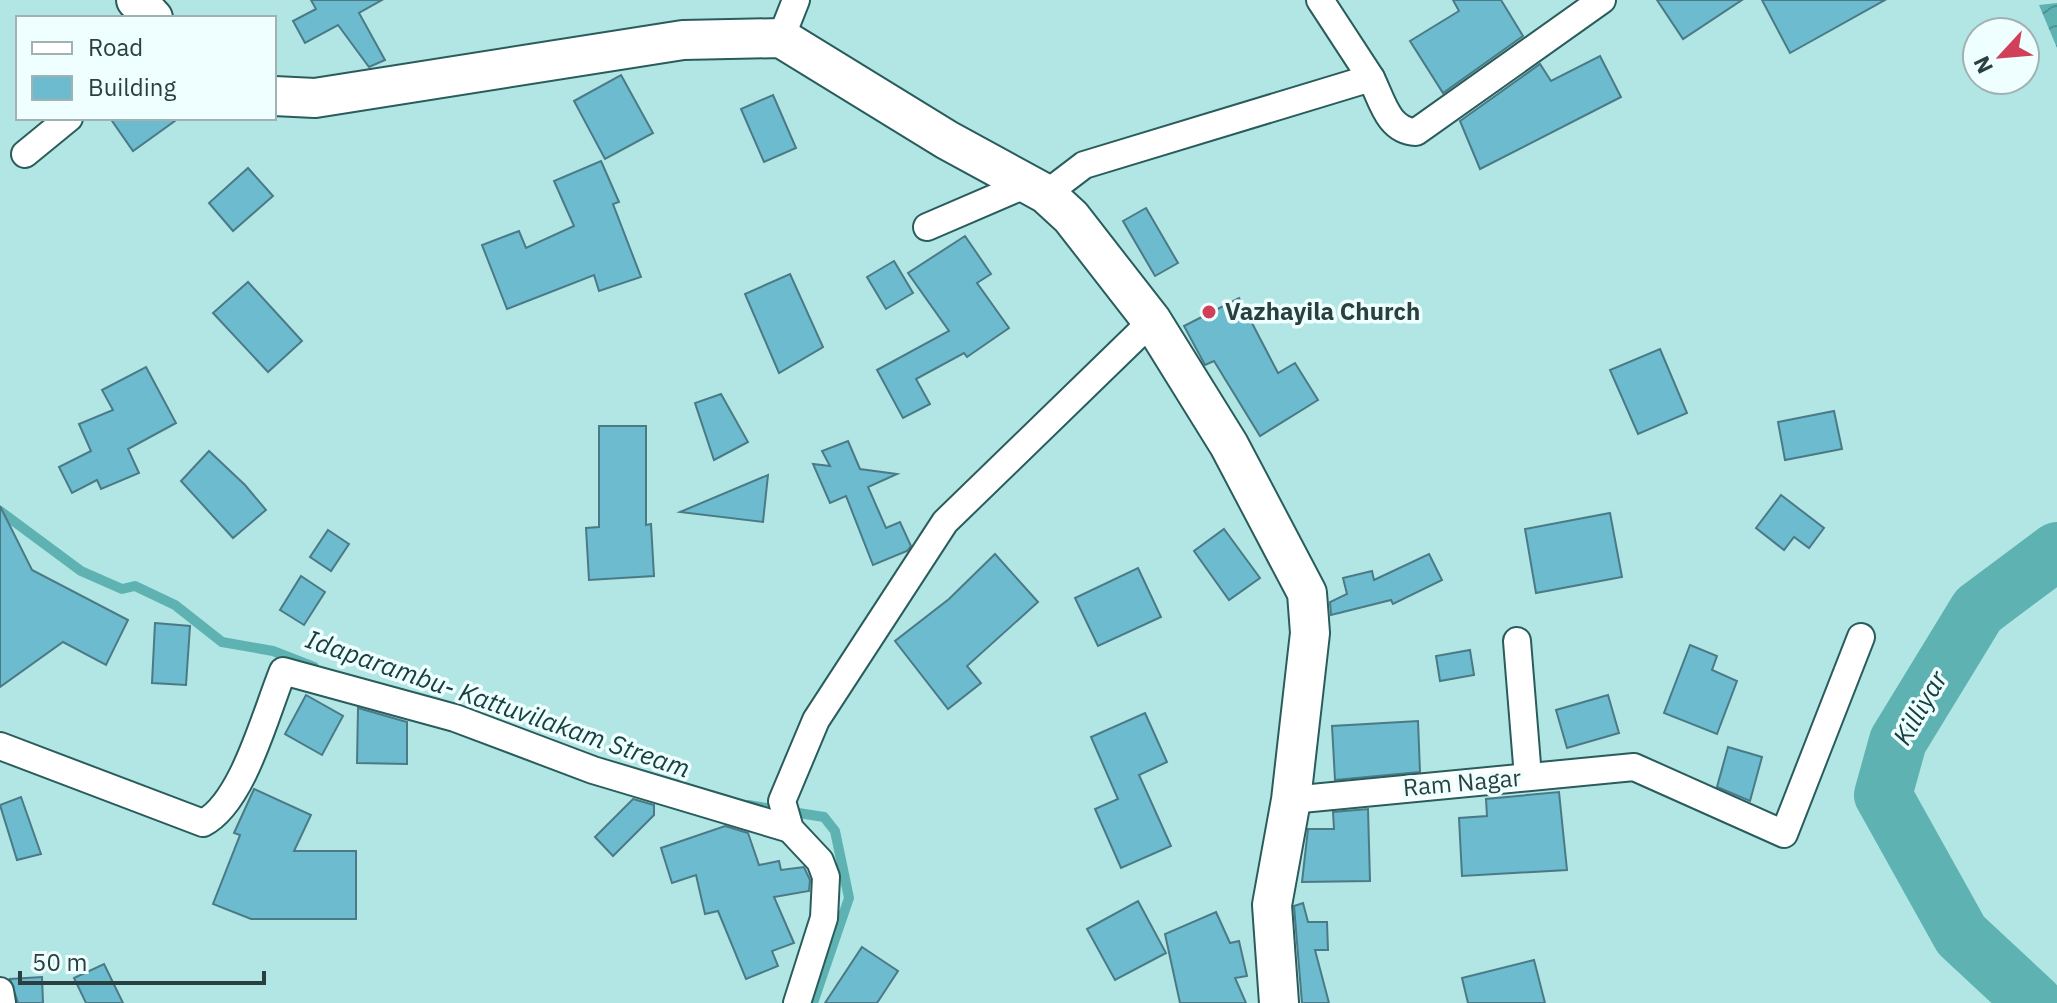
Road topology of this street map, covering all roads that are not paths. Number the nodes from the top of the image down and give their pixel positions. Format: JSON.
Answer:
{"nodes":[{"id":1,"x":136,"y":0,"type":"edge"},
{"id":2,"x":796,"y":0,"type":"edge"},
{"id":3,"x":1320,"y":0,"type":"edge"},
{"id":4,"x":1602,"y":0,"type":"edge"},
{"id":5,"x":151,"y":16,"type":"edge"},
{"id":6,"x":781,"y":38,"type":"junction"},
{"id":7,"x":1371,"y":78,"type":"junction"},
{"id":8,"x":276,"y":96,"type":"edge"},
{"id":9,"x":67,"y":120,"type":"edge"},
{"id":10,"x":25,"y":154,"type":"dead end"},
{"id":11,"x":1036,"y":189,"type":"junction"},
{"id":12,"x":927,"y":227,"type":"dead end"},
{"id":13,"x":1152,"y":321,"type":"junction"},
{"id":14,"x":1861,"y":637,"type":"dead end"},
{"id":15,"x":1517,"y":641,"type":"dead end"},
{"id":16,"x":0,"y":746,"type":"edge"},
{"id":17,"x":1528,"y":777,"type":"junction"},
{"id":18,"x":1291,"y":800,"type":"junction"},
{"id":19,"x":787,"y":817,"type":"junction"},
{"id":20,"x":0,"y":991,"type":"edge"},
{"id":21,"x":2,"y":1003,"type":"edge"},
{"id":22,"x":797,"y":1003,"type":"edge"},
{"id":23,"x":1279,"y":1003,"type":"edge"}],
"edges":[{"from":1,"to":5,"type":"street"},
{"from":2,"to":6,"type":"street"},
{"from":3,"to":7,"type":"street"},
{"from":4,"to":7,"type":"street"},
{"from":6,"to":8,"type":"street"},
{"from":6,"to":11,"type":"street"},
{"from":7,"to":11,"type":"street"},
{"from":9,"to":10,"type":"street"},
{"from":11,"to":12,"type":"street"},
{"from":11,"to":13,"type":"street"},
{"from":13,"to":18,"type":"street"},
{"from":13,"to":19,"type":"street"},
{"from":14,"to":17,"type":"street","name":"Ram Nagar"},
{"from":15,"to":17,"type":"street"},
{"from":16,"to":19,"type":"street"},
{"from":17,"to":18,"type":"street","name":"Ram Nagar"},
{"from":18,"to":23,"type":"street"},
{"from":19,"to":22,"type":"street"},
{"from":20,"to":21,"type":"street"}]}
